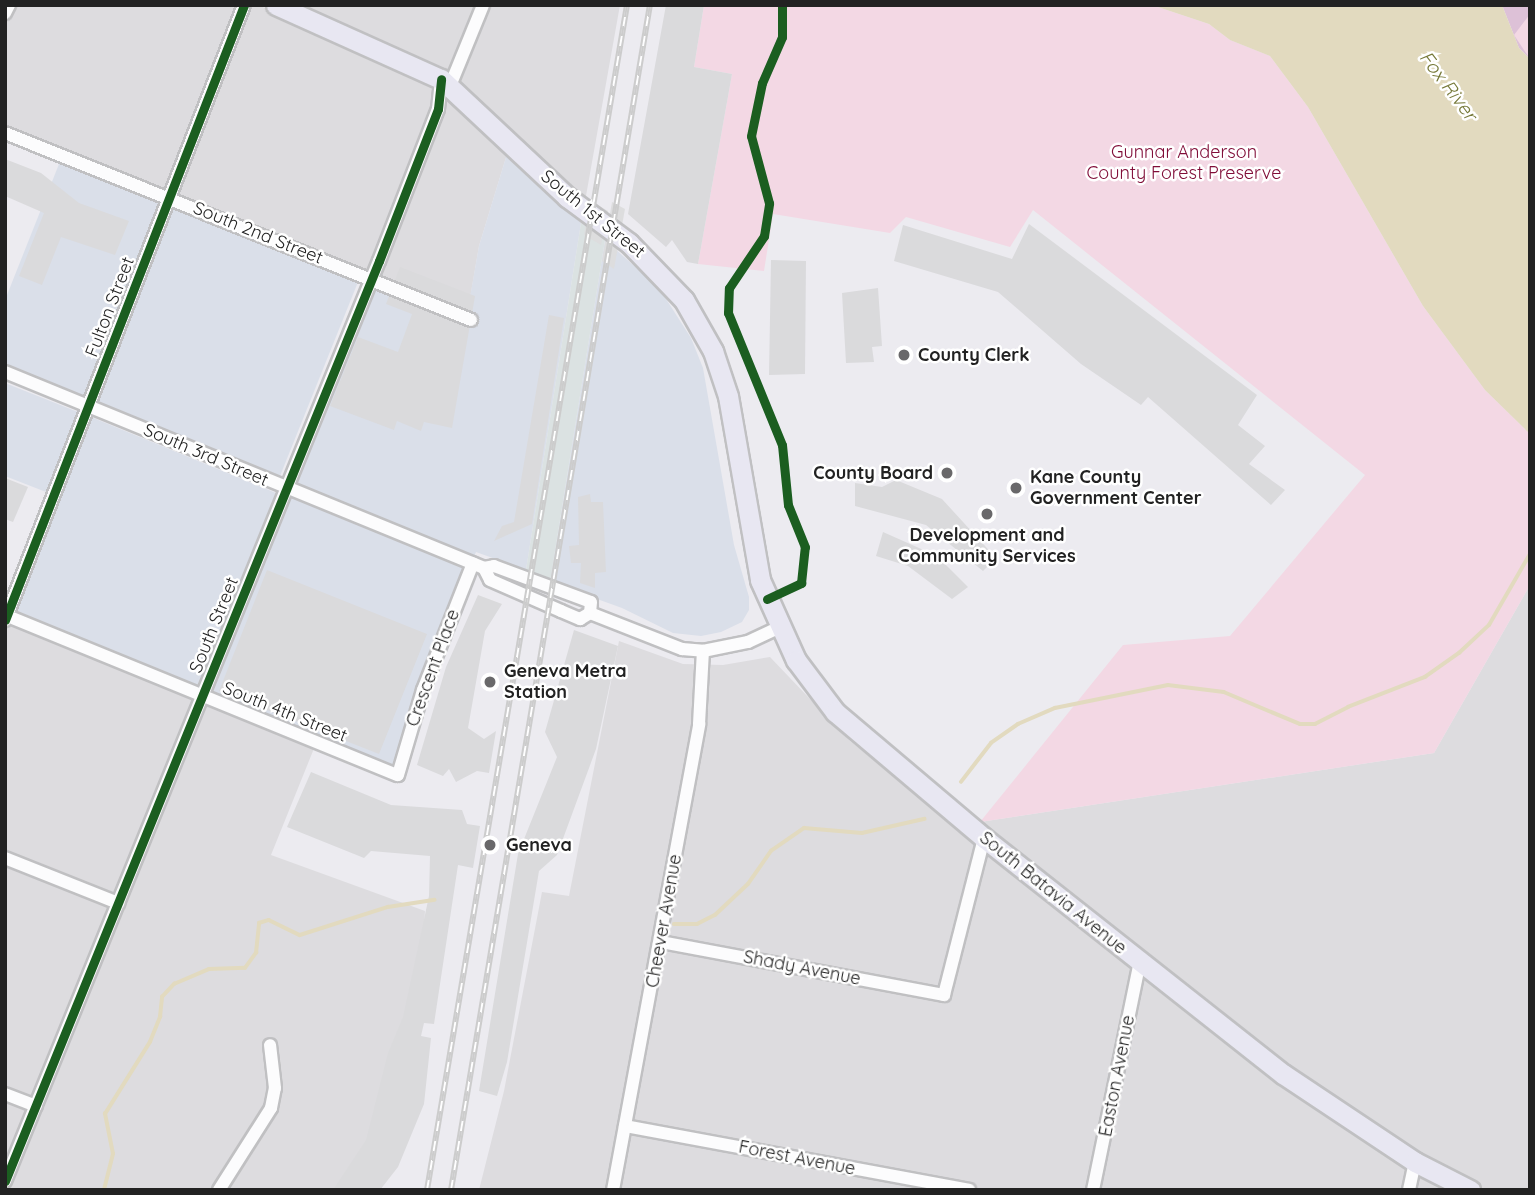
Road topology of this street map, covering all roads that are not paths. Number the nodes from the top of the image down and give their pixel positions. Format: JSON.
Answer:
{"nodes":[{"id":1,"x":9,"y":5,"type":"edge"},
{"id":2,"x":244,"y":5,"type":"edge"},
{"id":3,"x":276,"y":5,"type":"edge"},
{"id":4,"x":482,"y":5,"type":"edge"},
{"id":5,"x":5,"y":13,"type":"edge"},
{"id":6,"x":450,"y":86,"type":"junction"},
{"id":7,"x":438,"y":109,"type":"junction"},
{"id":8,"x":5,"y":133,"type":"edge"},
{"id":9,"x":170,"y":198,"type":"junction"},
{"id":10,"x":372,"y":279,"type":"junction"},
{"id":11,"x":471,"y":320,"type":"dead end"},
{"id":12,"x":5,"y":372,"type":"edge"},
{"id":13,"x":89,"y":406,"type":"junction"},
{"id":14,"x":286,"y":488,"type":"junction"},
{"id":15,"x":743,"y":505,"type":"joint"},
{"id":16,"x":479,"y":565,"type":"junction"},
{"id":17,"x":590,"y":613,"type":"junction"},
{"id":18,"x":6,"y":617,"type":"edge"},
{"id":19,"x":778,"y":628,"type":"junction"},
{"id":20,"x":703,"y":651,"type":"junction"},
{"id":21,"x":202,"y":695,"type":"junction"},
{"id":22,"x":398,"y":775,"type":"joint"},
{"id":23,"x":984,"y":838,"type":"junction"},
{"id":24,"x":5,"y":858,"type":"edge"},
{"id":25,"x":118,"y":903,"type":"junction"},
{"id":26,"x":661,"y":942,"type":"junction"},
{"id":27,"x":1140,"y":962,"type":"junction"},
{"id":28,"x":270,"y":1045,"type":"dead end"},
{"id":29,"x":5,"y":1094,"type":"edge"},
{"id":30,"x":36,"y":1106,"type":"junction"},
{"id":31,"x":625,"y":1126,"type":"junction"},
{"id":32,"x":1415,"y":1162,"type":"junction"},
{"id":33,"x":5,"y":1181,"type":"edge"},
{"id":34,"x":219,"y":1190,"type":"edge"},
{"id":35,"x":613,"y":1190,"type":"edge"},
{"id":36,"x":969,"y":1190,"type":"edge"},
{"id":37,"x":1093,"y":1190,"type":"edge"},
{"id":38,"x":1409,"y":1190,"type":"edge"},
{"id":39,"x":1470,"y":1190,"type":"edge"}],
"edges":[{"from":1,"to":5,"type":"street"},
{"from":2,"to":9,"type":"street","name":"Fulton Street"},
{"from":3,"to":6,"type":"main road","name":"South 1st Street"},
{"from":4,"to":6,"type":"street","name":"South Street"},
{"from":6,"to":7,"type":"street","name":"South Street"},
{"from":6,"to":7,"type":"street","name":"South Street"},
{"from":6,"to":15,"type":"main road","name":"South 1st Street"},
{"from":7,"to":10,"type":"street","name":"South Street"},
{"from":8,"to":9,"type":"street","name":"South 2nd Street"},
{"from":9,"to":10,"type":"street","name":"South 2nd Street"},
{"from":9,"to":13,"type":"street","name":"Fulton Street"},
{"from":10,"to":11,"type":"street","name":"South 2nd Street"},
{"from":10,"to":14,"type":"street","name":"South Street"},
{"from":12,"to":13,"type":"street","name":"South 3rd Street"},
{"from":13,"to":14,"type":"street","name":"South 3rd Street"},
{"from":13,"to":18,"type":"street","name":"Fulton Street"},
{"from":14,"to":16,"type":"street","name":"South 3rd Street"},
{"from":14,"to":21,"type":"street","name":"South Street"},
{"from":15,"to":19,"type":"main road","name":"South Batavia Avenue"},
{"from":16,"to":17,"type":"street","name":"South 3rd Street"},
{"from":16,"to":17,"type":"street","name":"South 3rd Street"},
{"from":16,"to":22,"type":"street","name":"Crescent Place"},
{"from":17,"to":20,"type":"street","name":"South 3rd Street"},
{"from":18,"to":21,"type":"street","name":"South 4th Street"},
{"from":19,"to":20,"type":"street","name":"South 3rd Street"},
{"from":19,"to":23,"type":"main road","name":"South Batavia Avenue"},
{"from":20,"to":26,"type":"street","name":"Cheever Avenue"},
{"from":21,"to":22,"type":"street","name":"South 4th Street"},
{"from":21,"to":25,"type":"street","name":"South Street"},
{"from":23,"to":26,"type":"street","name":"Shady Avenue"},
{"from":23,"to":27,"type":"main road","name":"South Batavia Avenue"},
{"from":24,"to":25,"type":"street"},
{"from":25,"to":30,"type":"street","name":"South Street"},
{"from":26,"to":31,"type":"street","name":"Cheever Avenue"},
{"from":27,"to":32,"type":"main road","name":"South Batavia Avenue"},
{"from":27,"to":37,"type":"street","name":"Easton Avenue"},
{"from":28,"to":34,"type":"street"},
{"from":29,"to":30,"type":"street"},
{"from":30,"to":33,"type":"street","name":"South Street"},
{"from":31,"to":35,"type":"street","name":"Cheever Avenue"},
{"from":31,"to":36,"type":"street","name":"Forest Avenue"},
{"from":32,"to":38,"type":"street"},
{"from":32,"to":39,"type":"main road","name":"South Batavia Avenue"}]}
